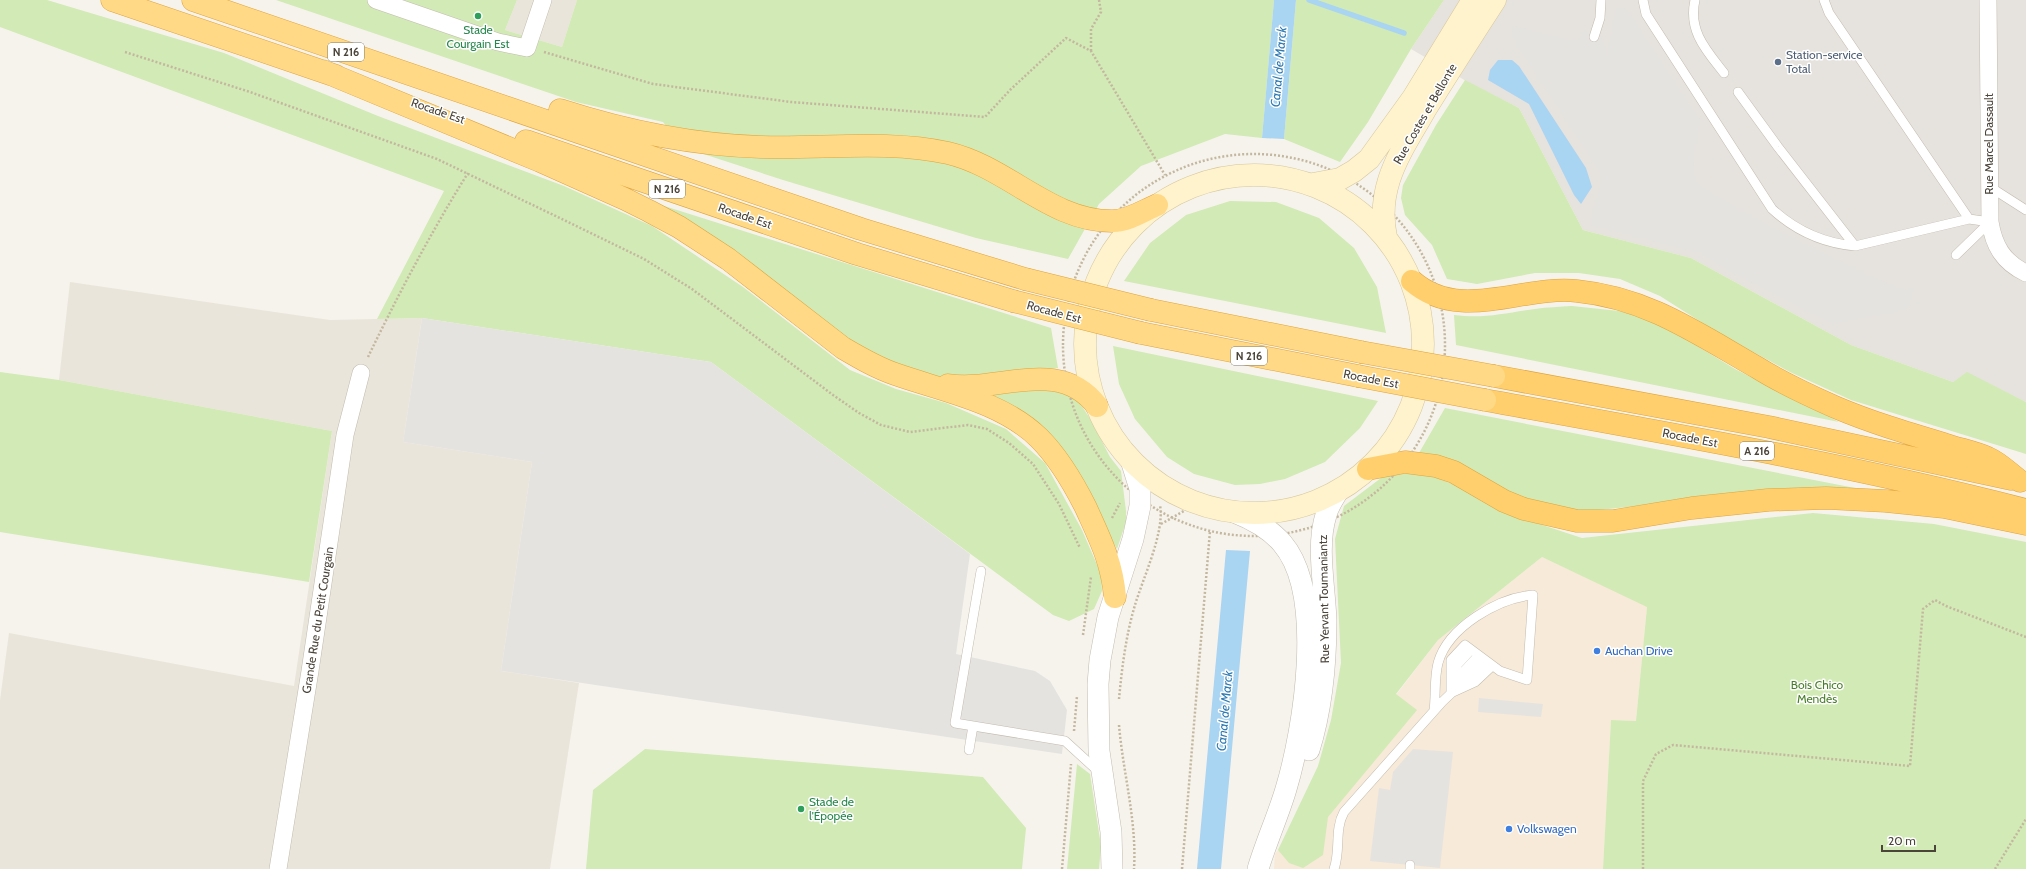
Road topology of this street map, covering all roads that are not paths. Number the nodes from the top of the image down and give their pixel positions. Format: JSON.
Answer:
{"nodes":[{"id":1,"x":112,"y":0,"type":"edge"},
{"id":2,"x":192,"y":0,"type":"edge"},
{"id":3,"x":376,"y":0,"type":"edge"},
{"id":4,"x":543,"y":0,"type":"edge"},
{"id":5,"x":1473,"y":0,"type":"edge"},
{"id":6,"x":1495,"y":0,"type":"edge"},
{"id":7,"x":1601,"y":0,"type":"edge"},
{"id":8,"x":1643,"y":0,"type":"edge"},
{"id":9,"x":1695,"y":0,"type":"edge"},
{"id":10,"x":1824,"y":0,"type":"edge"},
{"id":11,"x":1988,"y":0,"type":"edge"},
{"id":12,"x":1594,"y":37,"type":"dead end"},
{"id":13,"x":323,"y":71,"type":"junction"},
{"id":14,"x":1724,"y":73,"type":"dead end"},
{"id":15,"x":1738,"y":92,"type":"dead end"},
{"id":16,"x":500,"y":105,"type":"junction"},
{"id":17,"x":1313,"y":184,"type":"junction"},
{"id":18,"x":1990,"y":187,"type":"junction"},
{"id":19,"x":1157,"y":205,"type":"junction"},
{"id":20,"x":2026,"y":210,"type":"edge"},
{"id":21,"x":1969,"y":219,"type":"junction"},
{"id":22,"x":1990,"y":222,"type":"junction"},
{"id":23,"x":1386,"y":237,"type":"junction"},
{"id":24,"x":1855,"y":246,"type":"junction"},
{"id":25,"x":1956,"y":255,"type":"dead end"},
{"id":26,"x":2026,"y":273,"type":"edge"},
{"id":27,"x":1412,"y":281,"type":"junction"},
{"id":28,"x":360,"y":373,"type":"road end"},
{"id":29,"x":1494,"y":376,"type":"joint"},
{"id":30,"x":921,"y":382,"type":"junction"},
{"id":31,"x":1485,"y":400,"type":"joint"},
{"id":32,"x":1097,"y":406,"type":"junction"},
{"id":33,"x":1132,"y":460,"type":"junction"},
{"id":34,"x":1368,"y":468,"type":"junction"},
{"id":35,"x":2023,"y":482,"type":"edge"},
{"id":36,"x":1338,"y":491,"type":"junction"},
{"id":37,"x":2026,"y":510,"type":"edge"},
{"id":38,"x":1234,"y":512,"type":"junction"},
{"id":39,"x":2026,"y":524,"type":"edge"},
{"id":40,"x":981,"y":571,"type":"dead end"},
{"id":41,"x":1114,"y":597,"type":"junction"},
{"id":42,"x":1481,"y":658,"type":"junction"},
{"id":43,"x":1451,"y":693,"type":"junction"},
{"id":44,"x":1434,"y":711,"type":"junction"},
{"id":45,"x":973,"y":726,"type":"junction"},
{"id":46,"x":969,"y":750,"type":"dead end"},
{"id":47,"x":1102,"y":775,"type":"junction"},
{"id":48,"x":1267,"y":843,"type":"junction"},
{"id":49,"x":278,"y":869,"type":"edge"},
{"id":50,"x":1112,"y":869,"type":"edge"},
{"id":51,"x":1258,"y":869,"type":"edge"},
{"id":52,"x":1334,"y":869,"type":"edge"}],
"edges":[{"from":1,"to":13,"type":"highway","name":"Rocade Est","number":"N 216"},
{"from":2,"to":16,"type":"highway","name":"Rocade Est","number":"N 216"},
{"from":3,"to":4,"type":"street"},
{"from":5,"to":17,"type":"main road","name":"Rue Costes et Bellonte"},
{"from":6,"to":23,"type":"main road","name":"Rue Costes et Bellonte"},
{"from":7,"to":12,"type":"lane"},
{"from":8,"to":24,"type":"lane"},
{"from":9,"to":14,"type":"lane"},
{"from":10,"to":21,"type":"lane"},
{"from":11,"to":18,"type":"street","name":"Rue Marcel Dassault"},
{"from":13,"to":30,"type":"highway"},
{"from":13,"to":31,"type":"highway","name":"Rocade Est","number":"N 216","bridge":true},
{"from":15,"to":24,"type":"lane"},
{"from":16,"to":19,"type":"highway"},
{"from":16,"to":29,"type":"highway","name":"Rocade Est","number":"N 216","bridge":true},
{"from":17,"to":19,"type":"main road"},
{"from":17,"to":23,"type":"main road"},
{"from":18,"to":20,"type":"lane"},
{"from":18,"to":22,"type":"street","name":"Rue Marcel Dassault"},
{"from":19,"to":32,"type":"main road"},
{"from":21,"to":22,"type":"lane"},
{"from":21,"to":24,"type":"lane"},
{"from":22,"to":25,"type":"lane"},
{"from":22,"to":26,"type":"street","name":"Rue Marcel Dassault"},
{"from":23,"to":27,"type":"main road"},
{"from":27,"to":34,"type":"main road"},
{"from":27,"to":35,"type":"highway"},
{"from":28,"to":49,"type":"street","name":"Grande Rue du Petit Courgain"},
{"from":29,"to":35,"type":"highway","name":"Rocade Est","number":"A 216"},
{"from":30,"to":32,"type":"highway"},
{"from":30,"to":41,"type":"highway"},
{"from":31,"to":37,"type":"highway","name":"Rocade Est","number":"A 216"},
{"from":32,"to":33,"type":"main road"},
{"from":33,"to":38,"type":"main road"},
{"from":33,"to":41,"type":"street"},
{"from":34,"to":36,"type":"main road"},
{"from":34,"to":39,"type":"highway"},
{"from":36,"to":38,"type":"main road"},
{"from":36,"to":48,"type":"street","name":"Rue Yervant Toumaniantz"},
{"from":38,"to":48,"type":"street","name":"Rue Yervant Toumaniantz"},
{"from":40,"to":45,"type":"lane"},
{"from":41,"to":47,"type":"street"},
{"from":42,"to":43,"type":"lane"},
{"from":42,"to":43,"type":"lane"},
{"from":42,"to":43,"type":"lane"},
{"from":42,"to":44,"type":"lane"},
{"from":43,"to":44,"type":"lane"},
{"from":44,"to":52,"type":"lane"},
{"from":45,"to":46,"type":"lane"},
{"from":45,"to":47,"type":"lane"},
{"from":47,"to":50,"type":"street"},
{"from":48,"to":51,"type":"street","name":"Rue Yervant Toumaniantz"}]}
